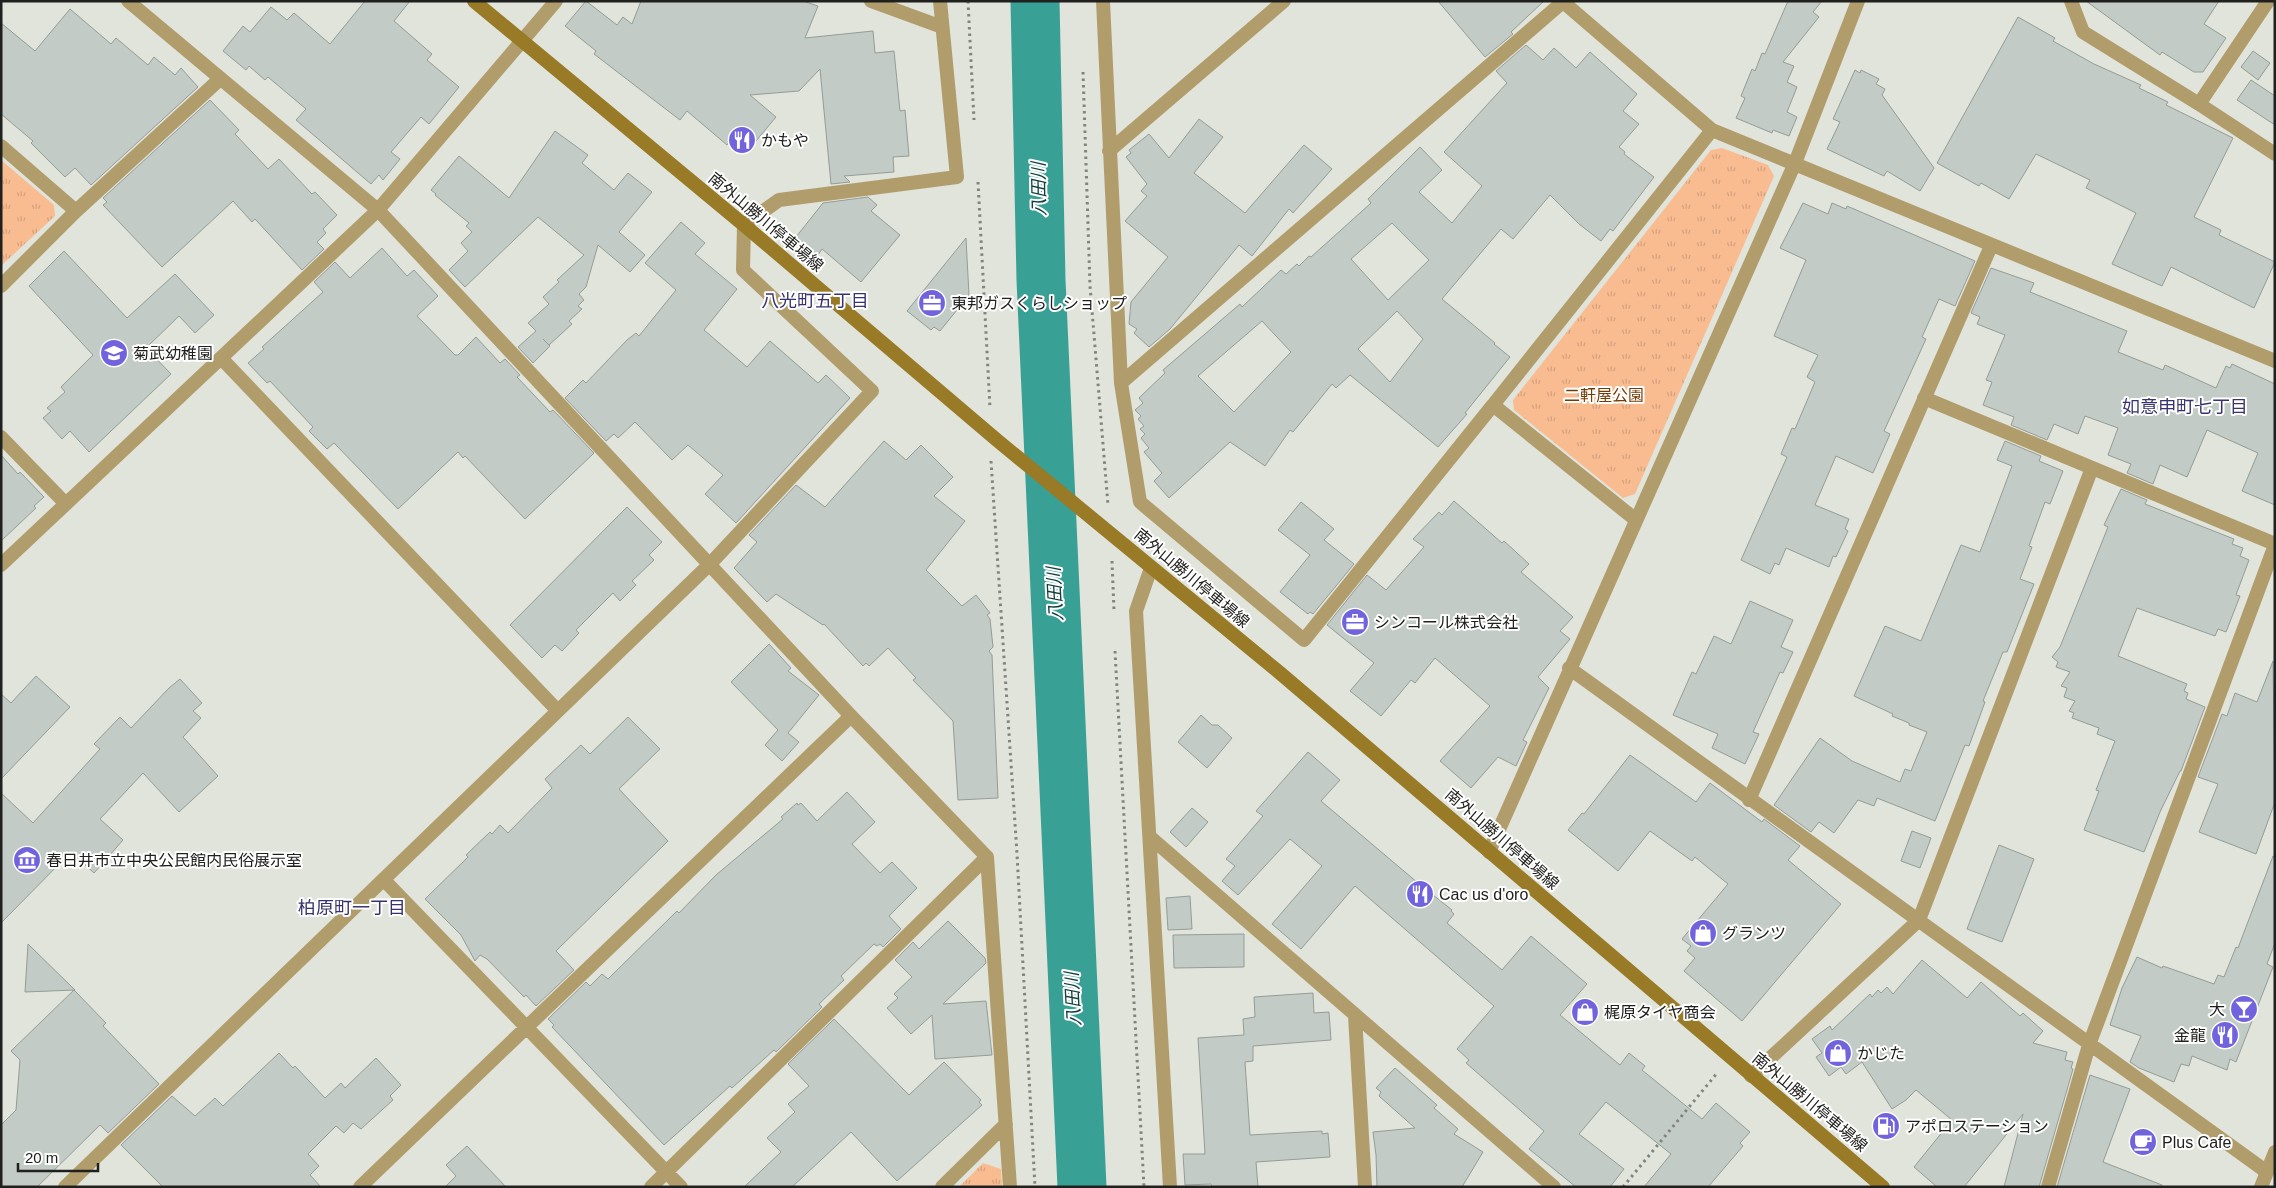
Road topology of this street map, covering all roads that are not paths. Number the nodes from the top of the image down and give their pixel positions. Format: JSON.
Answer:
{"nodes":[{"id":1,"x":128,"y":1,"type":"edge"},
{"id":2,"x":474,"y":1,"type":"edge"},
{"id":3,"x":556,"y":1,"type":"edge"},
{"id":4,"x":871,"y":1,"type":"edge"},
{"id":5,"x":940,"y":1,"type":"edge"},
{"id":6,"x":1103,"y":1,"type":"edge"},
{"id":7,"x":1284,"y":1,"type":"edge"},
{"id":8,"x":1858,"y":1,"type":"edge"},
{"id":9,"x":2071,"y":1,"type":"edge"},
{"id":10,"x":2268,"y":1,"type":"edge"},
{"id":11,"x":1563,"y":2,"type":"edge"},
{"id":12,"x":942,"y":27,"type":"junction"},
{"id":13,"x":522,"y":42,"type":"junction"},
{"id":14,"x":220,"y":78,"type":"junction"},
{"id":15,"x":2199,"y":104,"type":"junction"},
{"id":16,"x":1712,"y":130,"type":"junction"},
{"id":17,"x":1,"y":146,"type":"edge"},
{"id":18,"x":1109,"y":151,"type":"junction"},
{"id":19,"x":2275,"y":154,"type":"edge"},
{"id":20,"x":1795,"y":164,"type":"junction"},
{"id":21,"x":378,"y":210,"type":"junction"},
{"id":22,"x":76,"y":211,"type":"junction"},
{"id":23,"x":744,"y":225,"type":"junction"},
{"id":24,"x":1991,"y":246,"type":"junction"},
{"id":25,"x":1,"y":286,"type":"edge"},
{"id":26,"x":221,"y":358,"type":"junction"},
{"id":27,"x":2275,"y":361,"type":"edge"},
{"id":28,"x":1121,"y":383,"type":"junction"},
{"id":29,"x":1924,"y":398,"type":"junction"},
{"id":30,"x":1493,"y":405,"type":"junction"},
{"id":31,"x":1,"y":436,"type":"edge"},
{"id":32,"x":2092,"y":468,"type":"junction"},
{"id":33,"x":66,"y":504,"type":"junction"},
{"id":34,"x":1636,"y":520,"type":"junction"},
{"id":35,"x":2275,"y":544,"type":"edge"},
{"id":36,"x":710,"y":564,"type":"junction"},
{"id":37,"x":1,"y":565,"type":"edge"},
{"id":38,"x":1151,"y":568,"type":"junction"},
{"id":39,"x":1569,"y":668,"type":"junction"},
{"id":40,"x":558,"y":711,"type":"junction"},
{"id":41,"x":851,"y":716,"type":"junction"},
{"id":42,"x":1749,"y":800,"type":"junction"},
{"id":43,"x":1150,"y":837,"type":"junction"},
{"id":44,"x":1489,"y":852,"type":"junction"},
{"id":45,"x":987,"y":857,"type":"junction"},
{"id":46,"x":384,"y":880,"type":"junction"},
{"id":47,"x":1919,"y":920,"type":"junction"},
{"id":48,"x":1355,"y":1016,"type":"junction"},
{"id":49,"x":526,"y":1027,"type":"junction"},
{"id":50,"x":2089,"y":1044,"type":"junction"},
{"id":51,"x":1751,"y":1076,"type":"junction"},
{"id":52,"x":1006,"y":1124,"type":"junction"},
{"id":53,"x":2275,"y":1152,"type":"edge"},
{"id":54,"x":667,"y":1172,"type":"junction"},
{"id":55,"x":2267,"y":1172,"type":"junction"},
{"id":56,"x":65,"y":1187,"type":"edge"},
{"id":57,"x":360,"y":1187,"type":"edge"},
{"id":58,"x":651,"y":1187,"type":"edge"},
{"id":59,"x":681,"y":1187,"type":"edge"},
{"id":60,"x":942,"y":1187,"type":"edge"},
{"id":61,"x":1010,"y":1187,"type":"edge"},
{"id":62,"x":1170,"y":1187,"type":"edge"},
{"id":63,"x":1366,"y":1187,"type":"edge"},
{"id":64,"x":1554,"y":1187,"type":"edge"},
{"id":65,"x":1883,"y":1187,"type":"edge"},
{"id":66,"x":2048,"y":1187,"type":"edge"},
{"id":67,"x":2261,"y":1187,"type":"edge"}],
"edges":[{"from":1,"to":14,"type":"street"},
{"from":2,"to":13,"type":"main road","name":"南外山勝川停車場線"},
{"from":3,"to":13,"type":"street"},
{"from":4,"to":12,"type":"street"},
{"from":5,"to":12,"type":"street"},
{"from":6,"to":18,"type":"street"},
{"from":7,"to":18,"type":"street"},
{"from":8,"to":20,"type":"street"},
{"from":9,"to":15,"type":"street"},
{"from":10,"to":15,"type":"street"},
{"from":11,"to":16,"type":"street"},
{"from":11,"to":28,"type":"street"},
{"from":12,"to":23,"type":"street"},
{"from":13,"to":21,"type":"street"},
{"from":13,"to":23,"type":"main road","name":"南外山勝川停車場線"},
{"from":14,"to":21,"type":"street"},
{"from":14,"to":22,"type":"street"},
{"from":15,"to":19,"type":"street"},
{"from":16,"to":20,"type":"street"},
{"from":16,"to":30,"type":"street"},
{"from":17,"to":22,"type":"street"},
{"from":18,"to":28,"type":"street"},
{"from":20,"to":24,"type":"street"},
{"from":20,"to":34,"type":"street"},
{"from":21,"to":26,"type":"street"},
{"from":21,"to":36,"type":"street"},
{"from":22,"to":25,"type":"street"},
{"from":23,"to":36,"type":"street"},
{"from":23,"to":38,"type":"main road","name":"南外山勝川停車場線"},
{"from":24,"to":27,"type":"street"},
{"from":24,"to":29,"type":"street"},
{"from":26,"to":33,"type":"street"},
{"from":26,"to":40,"type":"street"},
{"from":28,"to":30,"type":"street"},
{"from":29,"to":32,"type":"street"},
{"from":29,"to":42,"type":"street"},
{"from":30,"to":34,"type":"street"},
{"from":31,"to":33,"type":"street"},
{"from":32,"to":35,"type":"street"},
{"from":32,"to":47,"type":"street"},
{"from":33,"to":37,"type":"street"},
{"from":34,"to":39,"type":"street"},
{"from":35,"to":50,"type":"street"},
{"from":36,"to":40,"type":"street"},
{"from":36,"to":41,"type":"street"},
{"from":38,"to":43,"type":"street"},
{"from":38,"to":44,"type":"main road","name":"南外山勝川停車場線"},
{"from":39,"to":42,"type":"street"},
{"from":39,"to":44,"type":"street"},
{"from":40,"to":46,"type":"street"},
{"from":41,"to":45,"type":"street"},
{"from":41,"to":49,"type":"street"},
{"from":42,"to":47,"type":"street"},
{"from":43,"to":48,"type":"street"},
{"from":43,"to":62,"type":"street"},
{"from":44,"to":51,"type":"main road","name":"南外山勝川停車場線"},
{"from":45,"to":52,"type":"street"},
{"from":45,"to":54,"type":"street"},
{"from":46,"to":49,"type":"street"},
{"from":46,"to":56,"type":"street"},
{"from":47,"to":50,"type":"street"},
{"from":47,"to":51,"type":"street"},
{"from":48,"to":63,"type":"street"},
{"from":48,"to":64,"type":"street"},
{"from":49,"to":54,"type":"street"},
{"from":49,"to":57,"type":"street"},
{"from":50,"to":55,"type":"street"},
{"from":50,"to":66,"type":"street"},
{"from":51,"to":65,"type":"main road","name":"南外山勝川停車場線"},
{"from":52,"to":60,"type":"street"},
{"from":52,"to":61,"type":"street"},
{"from":53,"to":55,"type":"street"},
{"from":54,"to":58,"type":"street"},
{"from":54,"to":59,"type":"street"},
{"from":55,"to":67,"type":"street"}]}
